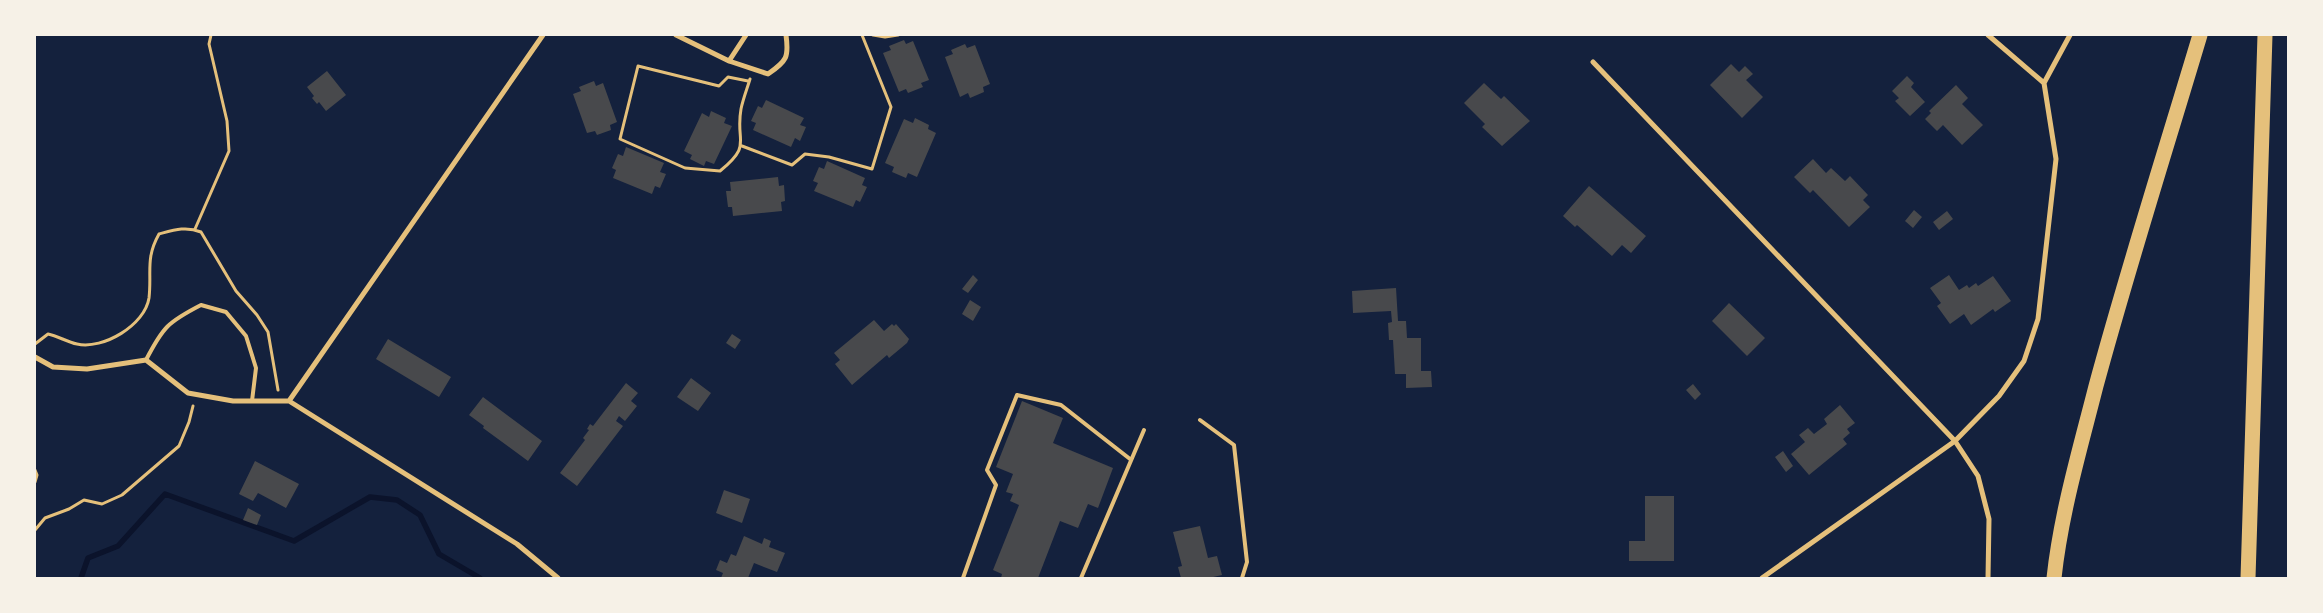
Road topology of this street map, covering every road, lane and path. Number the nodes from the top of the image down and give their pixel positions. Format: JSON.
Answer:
{"nodes":[{"id":1,"x":211,"y":35,"type":"edge"},
{"id":2,"x":543,"y":35,"type":"edge"},
{"id":3,"x":676,"y":35,"type":"edge"},
{"id":4,"x":746,"y":35,"type":"edge"},
{"id":5,"x":786,"y":35,"type":"edge"},
{"id":6,"x":862,"y":35,"type":"edge"},
{"id":7,"x":873,"y":35,"type":"edge"},
{"id":8,"x":898,"y":35,"type":"edge"},
{"id":9,"x":1988,"y":35,"type":"edge"},
{"id":10,"x":2070,"y":35,"type":"edge"},
{"id":11,"x":2200,"y":35,"type":"edge"},
{"id":12,"x":2265,"y":35,"type":"edge"},
{"id":13,"x":729,"y":60,"type":"junction"},
{"id":14,"x":1593,"y":62,"type":"dead end"},
{"id":15,"x":753,"y":69,"type":"junction"},
{"id":16,"x":749,"y":82,"type":"junction"},
{"id":17,"x":2044,"y":84,"type":"junction"},
{"id":18,"x":742,"y":146,"type":"junction"},
{"id":19,"x":195,"y":229,"type":"dead end"},
{"id":20,"x":35,"y":357,"type":"edge"},
{"id":21,"x":146,"y":360,"type":"junction"},
{"id":22,"x":196,"y":394,"type":"junction"},
{"id":23,"x":252,"y":401,"type":"junction"},
{"id":24,"x":289,"y":401,"type":"junction"},
{"id":25,"x":1200,"y":420,"type":"dead end"},
{"id":26,"x":1144,"y":430,"type":"dead end"},
{"id":27,"x":1955,"y":441,"type":"junction"},
{"id":28,"x":1130,"y":459,"type":"junction"},
{"id":29,"x":35,"y":470,"type":"edge"},
{"id":30,"x":35,"y":482,"type":"edge"},
{"id":31,"x":35,"y":524,"type":"edge"},
{"id":32,"x":35,"y":530,"type":"edge"},
{"id":33,"x":558,"y":578,"type":"edge"},
{"id":34,"x":962,"y":578,"type":"edge"},
{"id":35,"x":1081,"y":578,"type":"edge"},
{"id":36,"x":1242,"y":578,"type":"edge"},
{"id":37,"x":1762,"y":578,"type":"edge"},
{"id":38,"x":1988,"y":578,"type":"edge"},
{"id":39,"x":2054,"y":578,"type":"edge"},
{"id":40,"x":2248,"y":578,"type":"edge"}],
"edges":[{"from":1,"to":19,"type":"path"},
{"from":2,"to":24,"type":"street"},
{"from":3,"to":13,"type":"street"},
{"from":4,"to":13,"type":"street"},
{"from":5,"to":15,"type":"street"},
{"from":6,"to":18,"type":"path"},
{"from":7,"to":8,"type":"path"},
{"from":9,"to":17,"type":"street"},
{"from":10,"to":17,"type":"street"},
{"from":11,"to":39,"type":"highway"},
{"from":12,"to":40,"type":"highway"},
{"from":13,"to":15,"type":"street"},
{"from":14,"to":27,"type":"street"},
{"from":15,"to":16,"type":"path"},
{"from":16,"to":18,"type":"path"},
{"from":16,"to":18,"type":"path"},
{"from":17,"to":27,"type":"street"},
{"from":20,"to":21,"type":"street"},
{"from":21,"to":22,"type":"street"},
{"from":21,"to":23,"type":"lane"},
{"from":22,"to":23,"type":"street"},
{"from":22,"to":32,"type":"path"},
{"from":23,"to":24,"type":"street"},
{"from":24,"to":33,"type":"street"},
{"from":25,"to":36,"type":"lane"},
{"from":26,"to":28,"type":"lane"},
{"from":27,"to":37,"type":"street"},
{"from":27,"to":38,"type":"street"},
{"from":28,"to":34,"type":"lane"},
{"from":28,"to":35,"type":"lane"},
{"from":29,"to":30,"type":"path"},
{"from":31,"to":32,"type":"path"}]}
